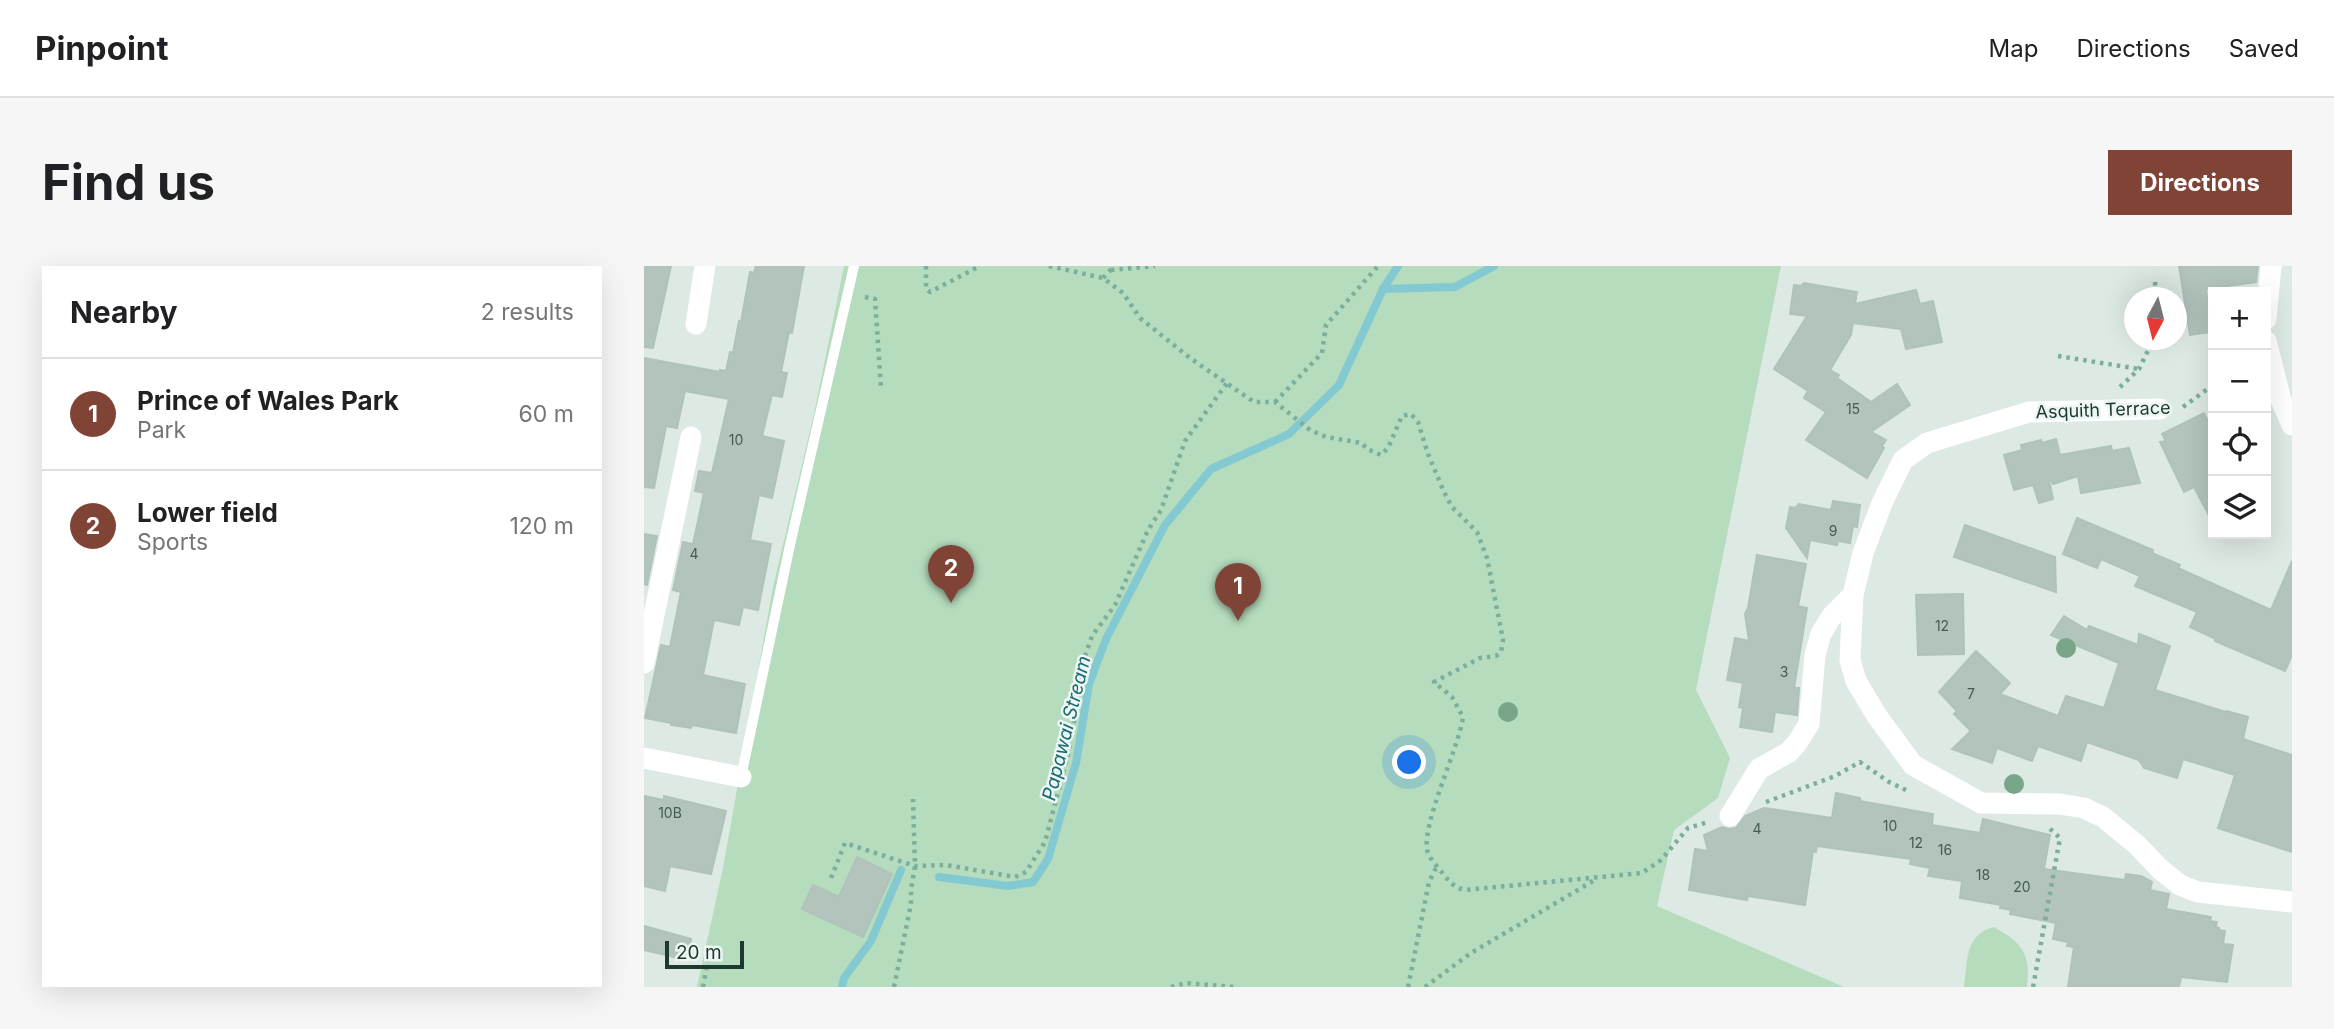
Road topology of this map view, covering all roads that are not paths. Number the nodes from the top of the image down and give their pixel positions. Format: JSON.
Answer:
{"nodes":[{"id":1,"x":705,"y":266,"type":"edge"},
{"id":2,"x":853,"y":266,"type":"edge"},
{"id":3,"x":2271,"y":266,"type":"edge"},
{"id":4,"x":2269,"y":287,"type":"edge"},
{"id":5,"x":696,"y":324,"type":"dead end"},
{"id":6,"x":2268,"y":350,"type":"edge"},
{"id":7,"x":2160,"y":409,"type":"road end"},
{"id":8,"x":2292,"y":425,"type":"edge"},
{"id":9,"x":691,"y":437,"type":"dead end"},
{"id":10,"x":1853,"y":594,"type":"junction"},
{"id":11,"x":644,"y":663,"type":"edge"},
{"id":12,"x":644,"y":758,"type":"edge"},
{"id":13,"x":741,"y":777,"type":"joint"},
{"id":14,"x":1730,"y":816,"type":"road end"},
{"id":15,"x":2292,"y":902,"type":"edge"}],
"edges":[{"from":1,"to":5,"type":"street"},
{"from":2,"to":13,"type":"lane"},
{"from":3,"to":4,"type":"street"},
{"from":6,"to":8,"type":"street"},
{"from":7,"to":10,"type":"street","name":"Asquith Terrace"},
{"from":9,"to":11,"type":"street"},
{"from":10,"to":14,"type":"street","name":"Asquith Terrace"},
{"from":10,"to":15,"type":"street"},
{"from":12,"to":13,"type":"street"}]}
